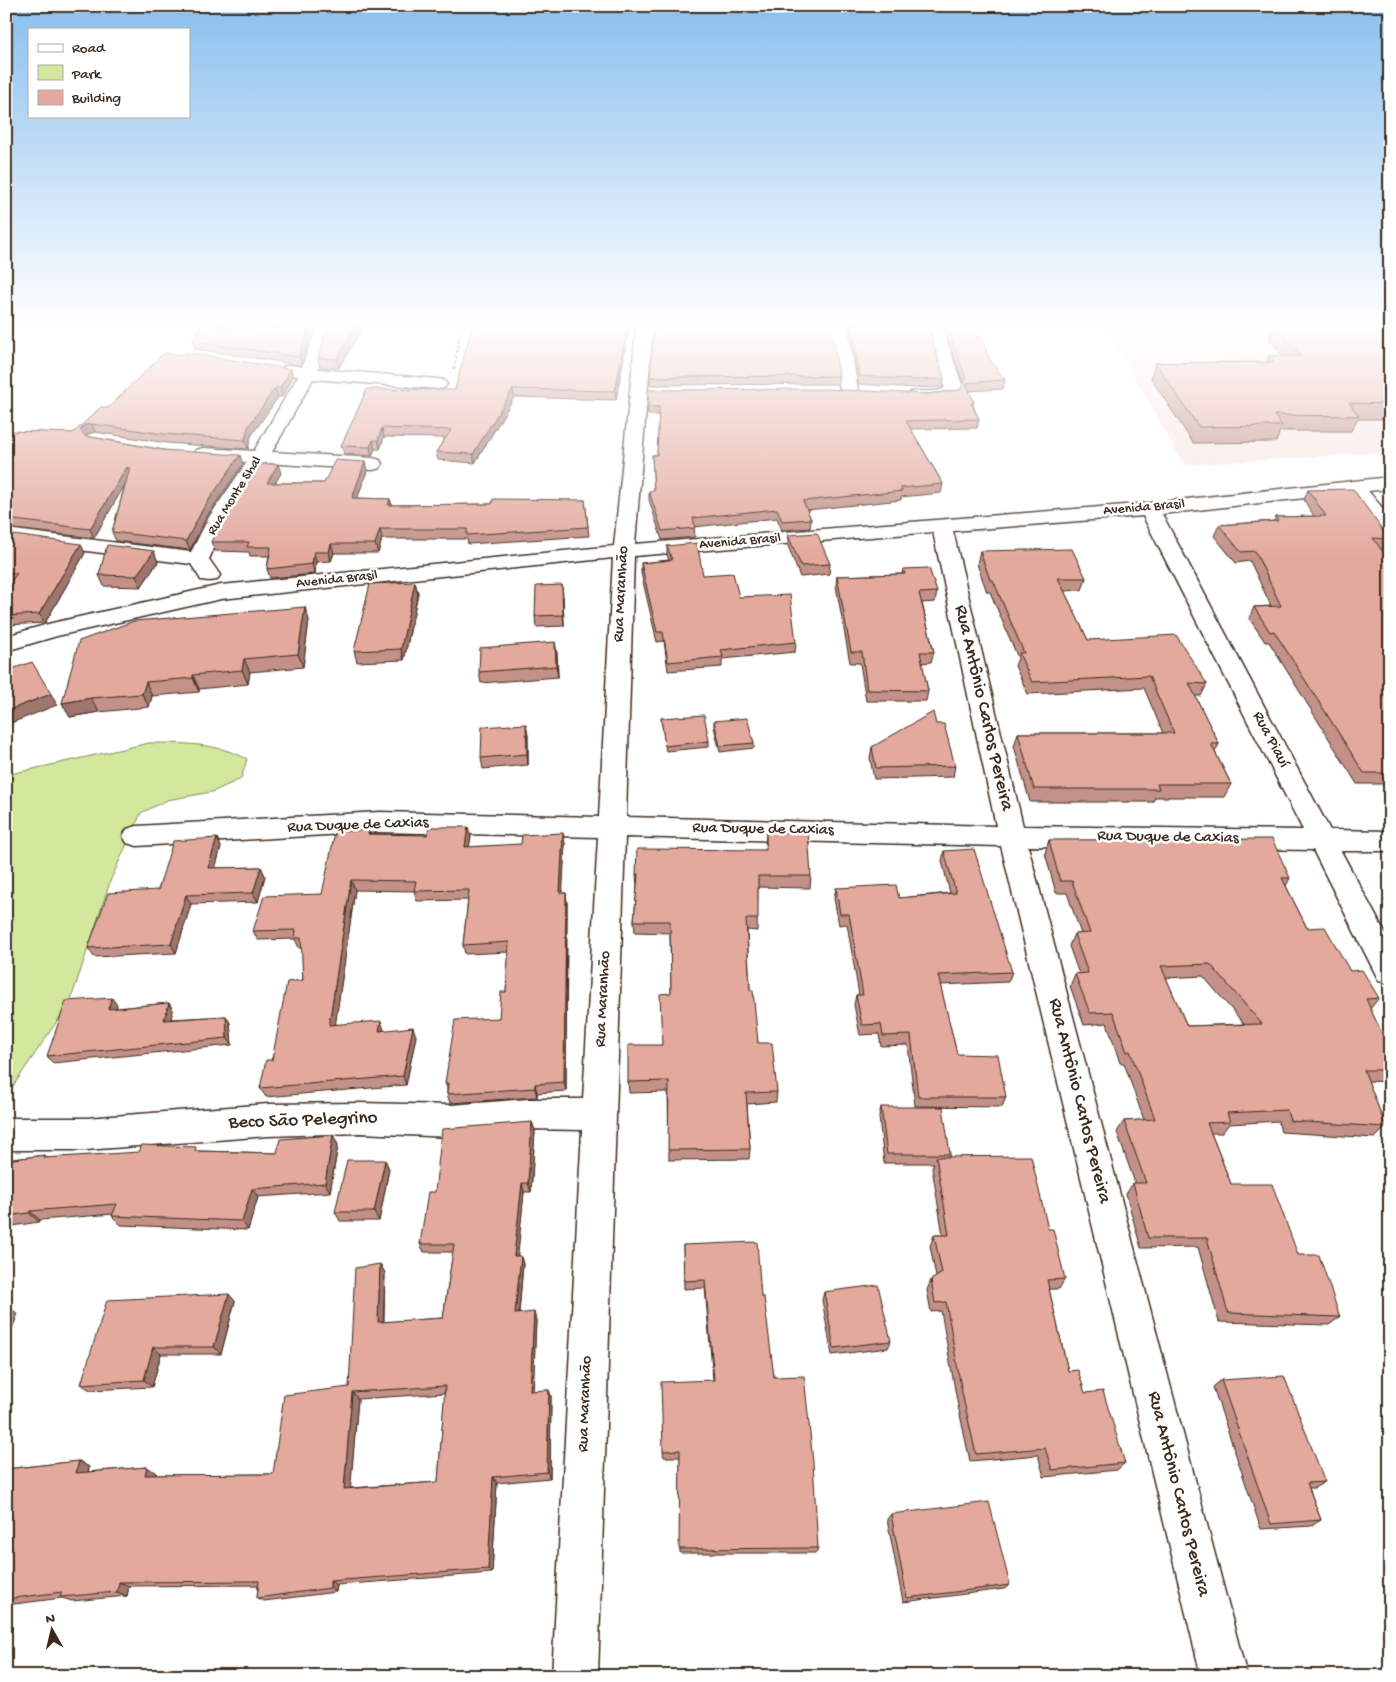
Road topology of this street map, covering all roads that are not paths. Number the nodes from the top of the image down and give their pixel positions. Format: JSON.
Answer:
{"nodes":[{"id":1,"x":292,"y":401,"type":"edge"},
{"id":2,"x":637,"y":401,"type":"edge"},
{"id":3,"x":186,"y":452,"type":"edge"},
{"id":4,"x":259,"y":458,"type":"junction"},
{"id":5,"x":373,"y":464,"type":"dead end"},
{"id":6,"x":1390,"y":483,"type":"edge"},
{"id":7,"x":1354,"y":486,"type":"junction"},
{"id":8,"x":1150,"y":508,"type":"junction"},
{"id":9,"x":942,"y":525,"type":"junction"},
{"id":10,"x":1390,"y":531,"type":"edge"},
{"id":11,"x":6,"y":535,"type":"edge"},
{"id":12,"x":624,"y":551,"type":"junction"},
{"id":13,"x":198,"y":559,"type":"junction"},
{"id":14,"x":220,"y":592,"type":"junction"},
{"id":15,"x":6,"y":644,"type":"edge"},
{"id":16,"x":612,"y":827,"type":"junction"},
{"id":17,"x":137,"y":836,"type":"dead end"},
{"id":18,"x":1012,"y":836,"type":"junction"},
{"id":19,"x":1322,"y":839,"type":"junction"},
{"id":20,"x":1390,"y":840,"type":"edge"},
{"id":21,"x":1390,"y":972,"type":"edge"},
{"id":22,"x":599,"y":1115,"type":"junction"},
{"id":23,"x":6,"y":1134,"type":"edge"},
{"id":24,"x":575,"y":1676,"type":"edge"},
{"id":25,"x":1224,"y":1676,"type":"edge"}],
"edges":[{"from":1,"to":4,"type":"street","name":"Rua Monte Shal"},
{"from":2,"to":12,"type":"street","name":"Rua Maranhão"},
{"from":3,"to":4,"type":"street"},
{"from":4,"to":5,"type":"street"},
{"from":4,"to":13,"type":"street","name":"Rua Monte Shal"},
{"from":6,"to":7,"type":"street","name":"Avenida Brasil"},
{"from":7,"to":8,"type":"street","name":"Avenida Brasil"},
{"from":7,"to":10,"type":"street"},
{"from":8,"to":9,"type":"street","name":"Avenida Brasil"},
{"from":8,"to":19,"type":"street","name":"Rua Piauí"},
{"from":9,"to":12,"type":"street","name":"Avenida Brasil"},
{"from":9,"to":18,"type":"street","name":"Rua Antônio Carlos Pereira"},
{"from":11,"to":13,"type":"street"},
{"from":12,"to":14,"type":"street","name":"Avenida Brasil"},
{"from":12,"to":16,"type":"street","name":"Rua Maranhão"},
{"from":13,"to":14,"type":"street"},
{"from":14,"to":15,"type":"street","name":"Avenida Brasil"},
{"from":16,"to":17,"type":"street","name":"Rua Duque de Caxias"},
{"from":16,"to":18,"type":"street","name":"Rua Duque de Caxias"},
{"from":16,"to":22,"type":"street","name":"Rua Maranhão"},
{"from":18,"to":19,"type":"street","name":"Rua Duque de Caxias"},
{"from":18,"to":25,"type":"street","name":"Rua Antônio Carlos Pereira"},
{"from":19,"to":20,"type":"street","name":"Rua Duque de Caxias"},
{"from":19,"to":21,"type":"street","name":"Rua Piauí"},
{"from":22,"to":23,"type":"street","name":"Beco São Pelegrino"},
{"from":22,"to":24,"type":"street","name":"Rua Maranhão"}]}
